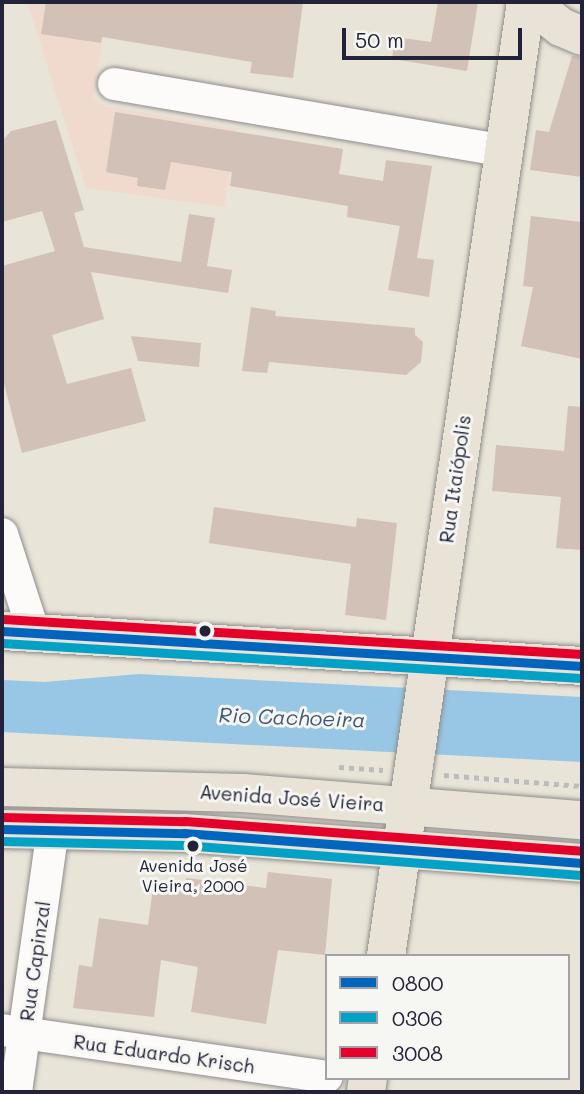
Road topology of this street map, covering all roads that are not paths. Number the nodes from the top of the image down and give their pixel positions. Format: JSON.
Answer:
{"nodes":[{"id":1,"x":527,"y":2,"type":"edge"},
{"id":2,"x":559,"y":2,"type":"edge"},
{"id":3,"x":582,"y":20,"type":"edge"},
{"id":4,"x":582,"y":37,"type":"edge"},
{"id":5,"x":114,"y":84,"type":"dead end"},
{"id":6,"x":504,"y":151,"type":"junction"},
{"id":7,"x":2,"y":534,"type":"edge"},
{"id":8,"x":18,"y":632,"type":"edge"},
{"id":9,"x":582,"y":666,"type":"edge"},
{"id":10,"x":427,"y":669,"type":"junction"},
{"id":11,"x":2,"y":788,"type":"edge"},
{"id":12,"x":408,"y":806,"type":"junction"},
{"id":13,"x":582,"y":820,"type":"edge"},
{"id":14,"x":2,"y":829,"type":"edge"},
{"id":15,"x":53,"y":829,"type":"junction"},
{"id":16,"x":401,"y":849,"type":"junction"},
{"id":17,"x":582,"y":863,"type":"edge"},
{"id":18,"x":386,"y":954,"type":"edge"},
{"id":19,"x":13,"y":1032,"type":"edge"},
{"id":20,"x":325,"y":1077,"type":"edge"},
{"id":21,"x":16,"y":1092,"type":"edge"}],
"edges":[{"from":1,"to":4,"type":"main road"},
{"from":1,"to":6,"type":"main road","name":"Rua Itaiópolis"},
{"from":2,"to":3,"type":"main road"},
{"from":5,"to":6,"type":"street"},
{"from":6,"to":10,"type":"main road","name":"Rua Itaiópolis"},
{"from":7,"to":8,"type":"street"},
{"from":8,"to":10,"type":"main road"},
{"from":9,"to":10,"type":"main road"},
{"from":10,"to":12,"type":"main road","name":"Rua Itaiópolis"},
{"from":11,"to":12,"type":"main road","name":"Avenida José Vieira"},
{"from":12,"to":13,"type":"main road","name":"Avenida José Vieira"},
{"from":12,"to":16,"type":"main road","name":"Rua Itaiópolis"},
{"from":14,"to":15,"type":"main road"},
{"from":15,"to":16,"type":"main road"},
{"from":15,"to":19,"type":"street","name":"Rua Capinzal"},
{"from":16,"to":17,"type":"main road"},
{"from":16,"to":18,"type":"main road","name":"Rua Itaiópolis"},
{"from":19,"to":20,"type":"street","name":"Rua Eduardo Krisch"},
{"from":19,"to":21,"type":"street","name":"Rua Capinzal"}]}
